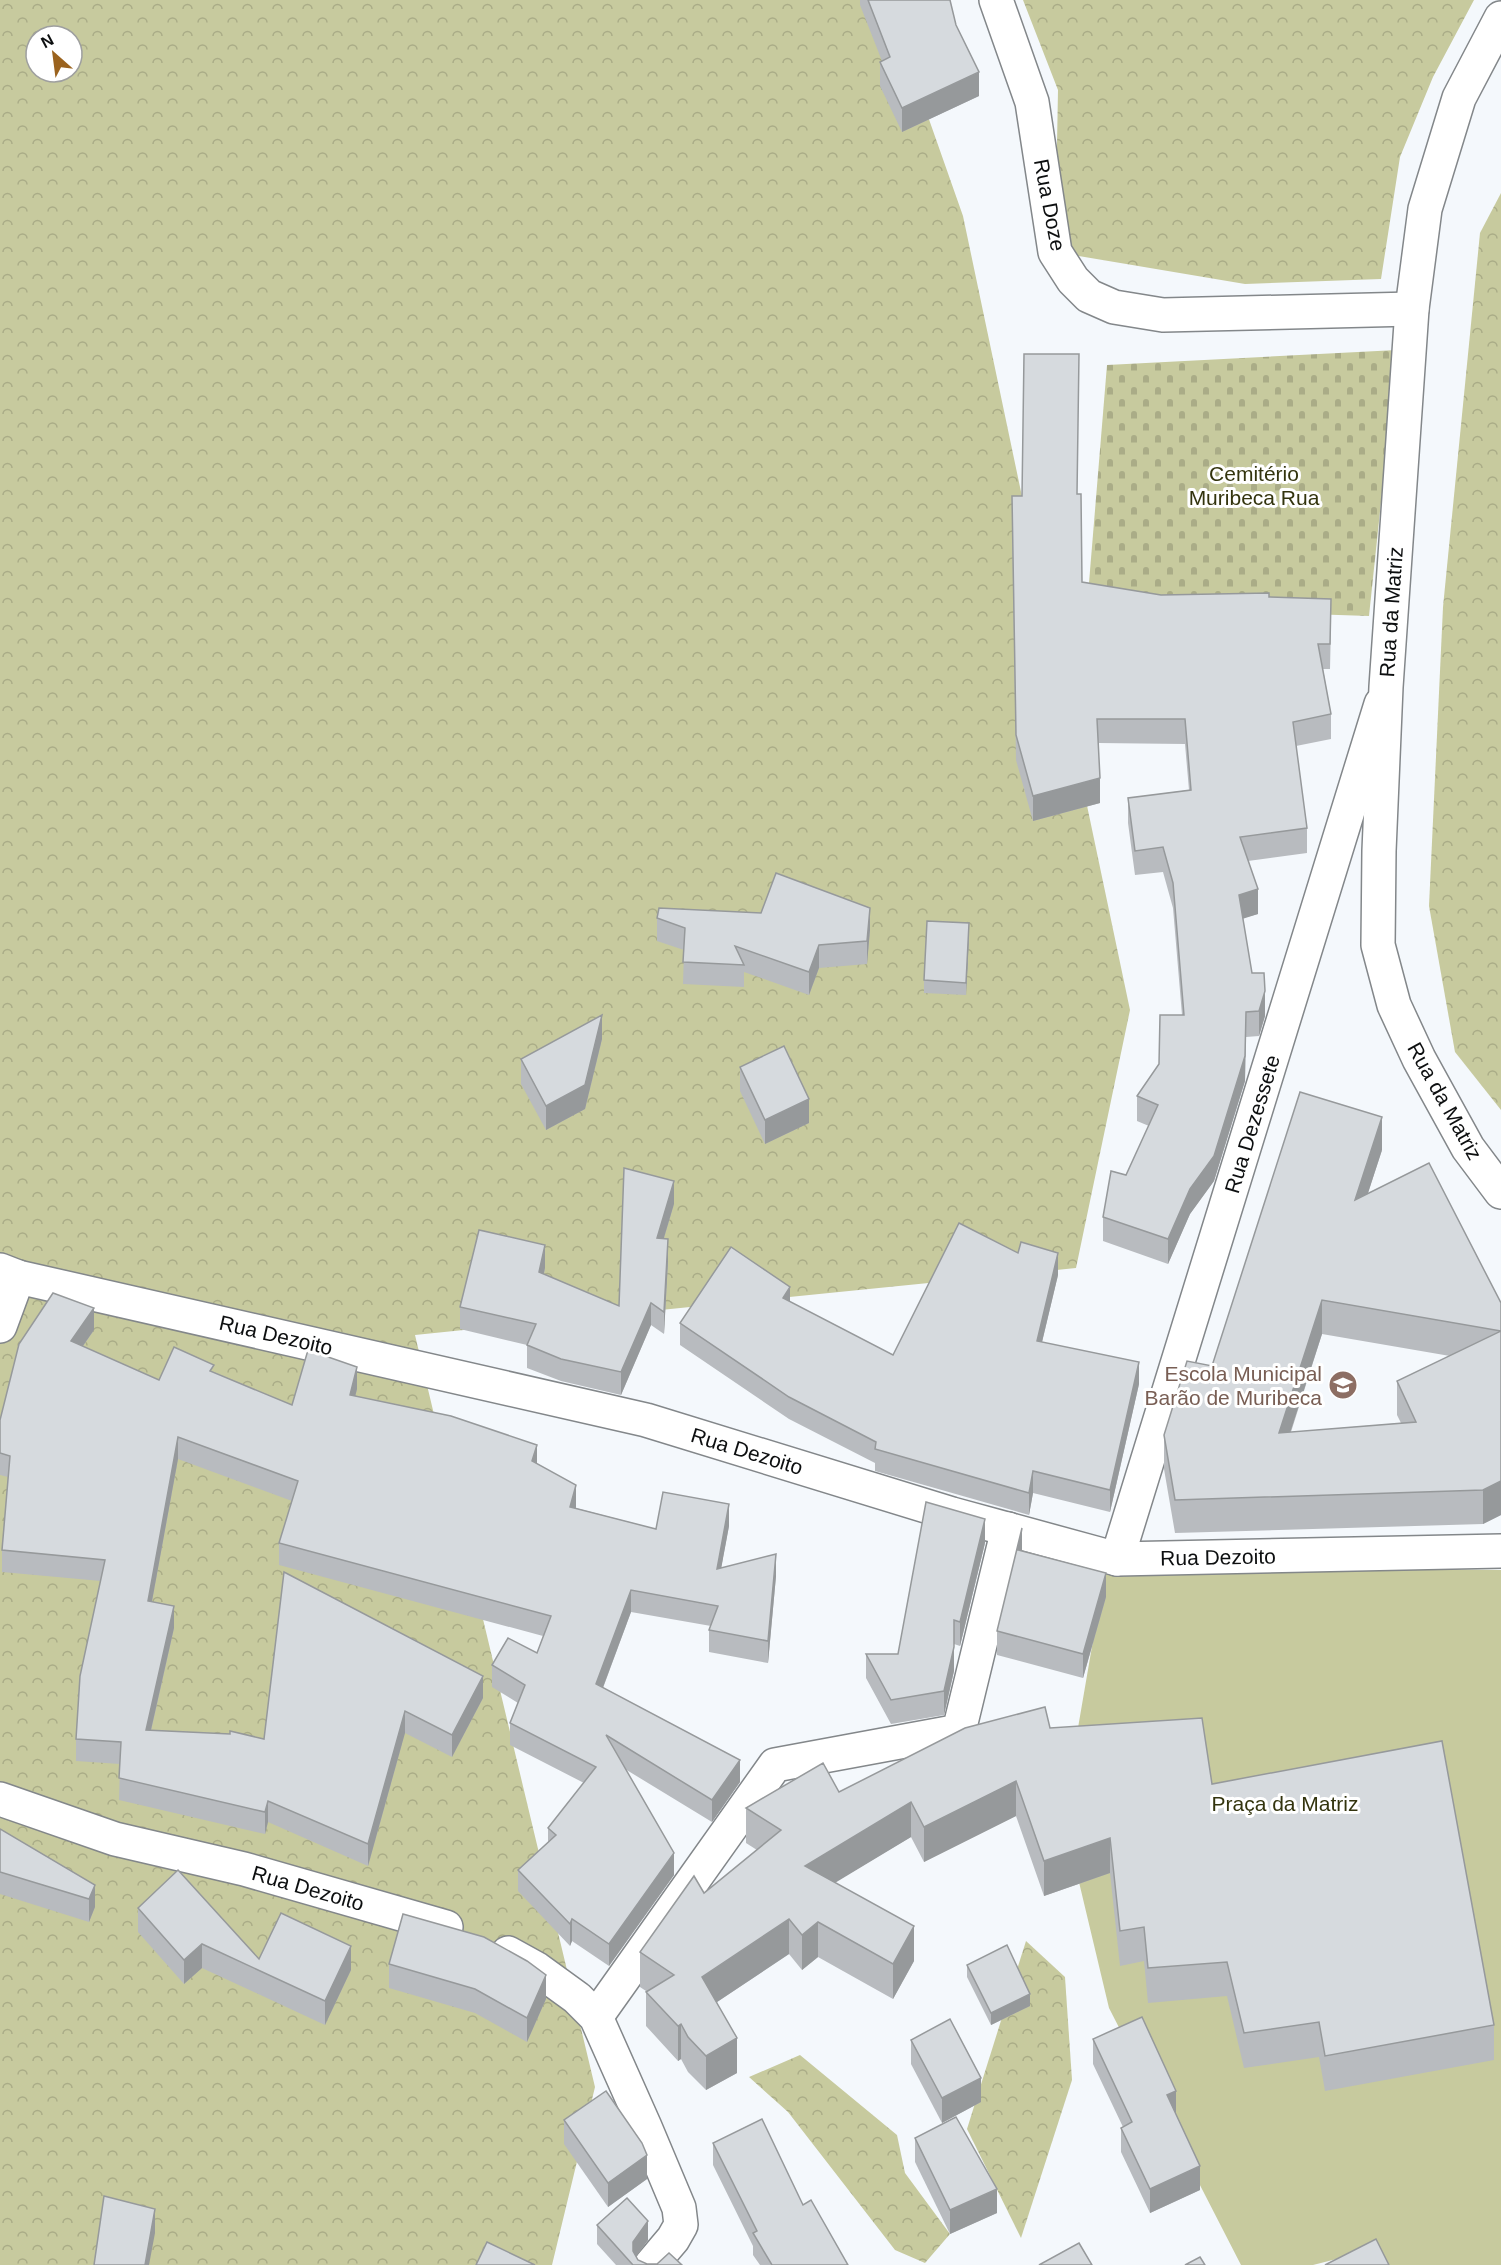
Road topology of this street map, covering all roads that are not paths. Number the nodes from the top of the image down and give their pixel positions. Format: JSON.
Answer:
{"nodes":[{"id":1,"x":996,"y":0,"type":"edge"},
{"id":2,"x":1501,"y":18,"type":"edge"},
{"id":3,"x":1412,"y":309,"type":"junction"},
{"id":4,"x":1386,"y":687,"type":"junction"},
{"id":5,"x":1501,"y":1192,"type":"edge"},
{"id":6,"x":9,"y":1274,"type":"edge"},
{"id":7,"x":0,"y":1326,"type":"edge"},
{"id":8,"x":1008,"y":1529,"type":"junction"},
{"id":9,"x":1501,"y":1551,"type":"edge"},
{"id":10,"x":1117,"y":1559,"type":"junction"},
{"id":11,"x":0,"y":1799,"type":"edge"},
{"id":12,"x":596,"y":2017,"type":"junction"},
{"id":13,"x":651,"y":2265,"type":"edge"}],
"edges":[{"from":1,"to":3,"type":"street","name":"Rua Doze"},
{"from":2,"to":3,"type":"street","name":"Rua da Matriz"},
{"from":3,"to":4,"type":"street","name":"Rua da Matriz"},
{"from":4,"to":5,"type":"street","name":"Rua da Matriz"},
{"from":4,"to":10,"type":"street","name":"Rua Dezessete"},
{"from":6,"to":7,"type":"street"},
{"from":6,"to":8,"type":"street","name":"Rua Dezoito"},
{"from":8,"to":10,"type":"street","name":"Rua Dezoito"},
{"from":8,"to":12,"type":"street"},
{"from":9,"to":10,"type":"street","name":"Rua Dezoito"},
{"from":11,"to":12,"type":"street","name":"Rua Dezoito"},
{"from":12,"to":13,"type":"street","name":"Rua Dezoito"}]}
